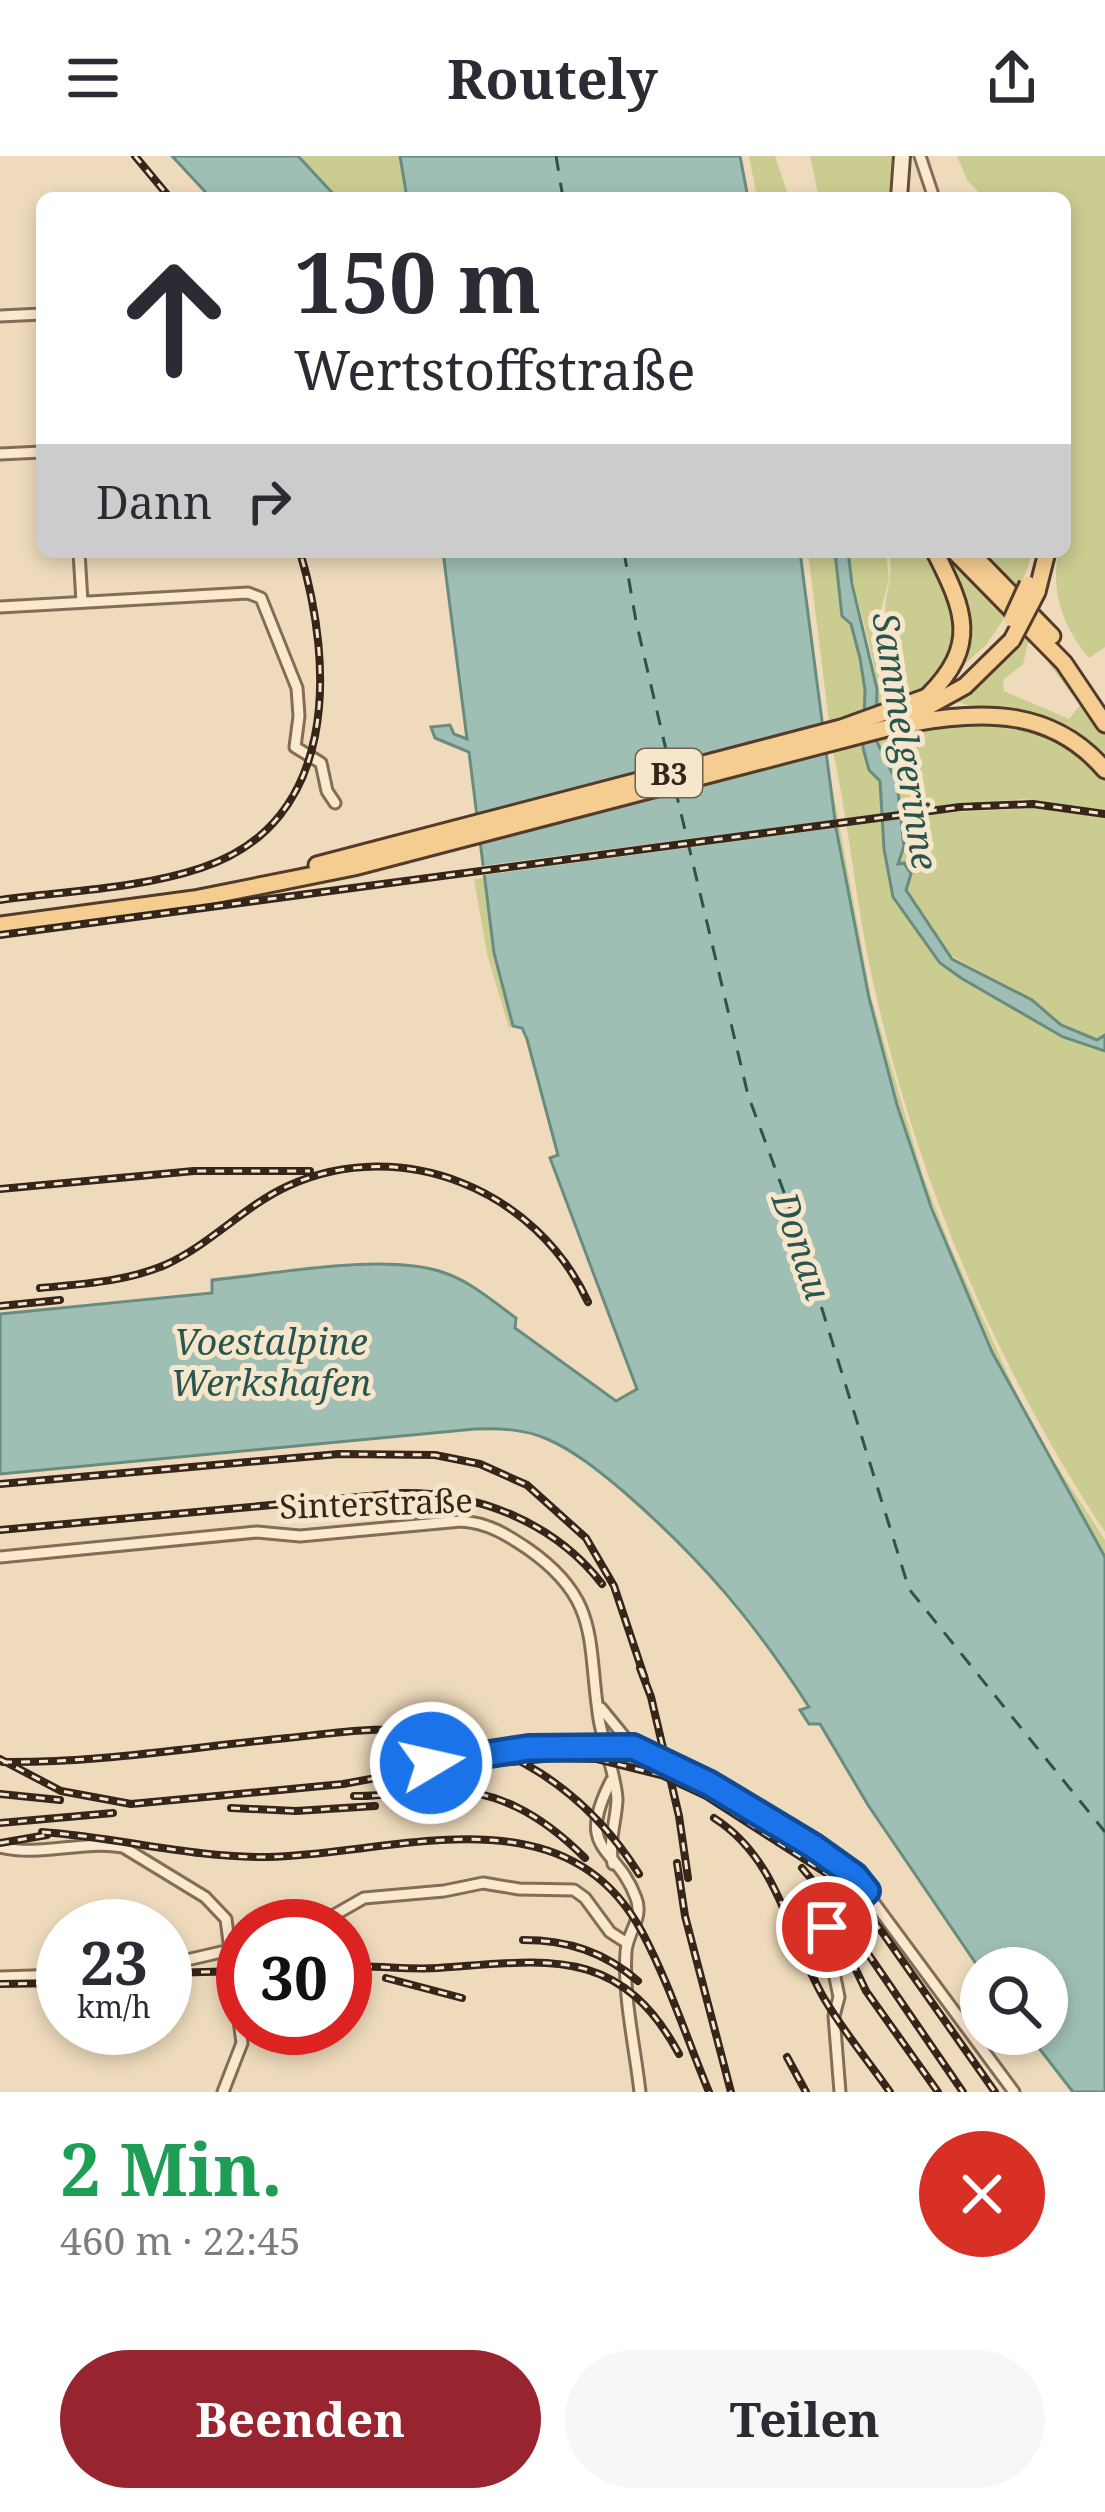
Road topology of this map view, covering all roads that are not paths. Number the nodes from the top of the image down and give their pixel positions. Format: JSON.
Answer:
{"nodes":[{"id":1,"x":902,"y":156,"type":"edge"},
{"id":2,"x":920,"y":156,"type":"edge"},
{"id":3,"x":899,"y":192,"type":"edge"},
{"id":4,"x":932,"y":192,"type":"edge"},
{"id":5,"x":36,"y":314,"type":"edge"},
{"id":6,"x":0,"y":316,"type":"edge"},
{"id":7,"x":36,"y":452,"type":"edge"},
{"id":8,"x":0,"y":454,"type":"edge"},
{"id":9,"x":79,"y":558,"type":"edge"},
{"id":10,"x":938,"y":558,"type":"edge"},
{"id":11,"x":961,"y":558,"type":"edge"},
{"id":12,"x":976,"y":558,"type":"edge"},
{"id":13,"x":1036,"y":558,"type":"edge"},
{"id":14,"x":1045,"y":558,"type":"edge"},
{"id":15,"x":1033,"y":588,"type":"junction"},
{"id":16,"x":82,"y":602,"type":"junction"},
{"id":17,"x":0,"y":607,"type":"edge"},
{"id":18,"x":1105,"y":705,"type":"edge"},
{"id":19,"x":927,"y":709,"type":"junction"},
{"id":20,"x":1105,"y":724,"type":"edge"},
{"id":21,"x":1105,"y":770,"type":"edge"},
{"id":22,"x":335,"y":803,"type":"dead end"},
{"id":23,"x":410,"y":847,"type":"junction"},
{"id":24,"x":0,"y":921,"type":"edge"},
{"id":25,"x":0,"y":1557,"type":"edge"},
{"id":26,"x":596,"y":1698,"type":"junction"},
{"id":27,"x":603,"y":1745,"type":"junction"},
{"id":28,"x":638,"y":1750,"type":"junction"},
{"id":29,"x":610,"y":1764,"type":"junction"},
{"id":30,"x":397,"y":1768,"type":"dead end"},
{"id":31,"x":0,"y":1847,"type":"edge"},
{"id":32,"x":867,"y":1891,"type":"junction"},
{"id":33,"x":362,"y":1899,"type":"edge"},
{"id":34,"x":216,"y":1907,"type":"edge"},
{"id":35,"x":627,"y":1943,"type":"junction"},
{"id":36,"x":36,"y":1976,"type":"edge"},
{"id":37,"x":0,"y":1977,"type":"edge"},
{"id":38,"x":237,"y":2055,"type":"edge"},
{"id":39,"x":223,"y":2092,"type":"edge"},
{"id":40,"x":640,"y":2092,"type":"edge"},
{"id":41,"x":840,"y":2092,"type":"edge"},
{"id":42,"x":1014,"y":2092,"type":"edge"}],
"edges":[{"from":1,"to":3,"type":"main road"},
{"from":2,"to":4,"type":"street"},
{"from":5,"to":6,"type":"street"},
{"from":7,"to":8,"type":"street"},
{"from":9,"to":16,"type":"street"},
{"from":10,"to":19,"type":"main road"},
{"from":11,"to":20,"type":"main road"},
{"from":12,"to":18,"type":"main road"},
{"from":13,"to":15,"type":"main road","number":"B3"},
{"from":14,"to":15,"type":"main road","number":"B3"},
{"from":15,"to":19,"type":"main road","number":"B3","bridge":true},
{"from":16,"to":17,"type":"street"},
{"from":16,"to":22,"type":"street"},
{"from":19,"to":21,"type":"main road","number":"B3"},
{"from":19,"to":23,"type":"main road","number":"B3"},
{"from":19,"to":23,"type":"main road","number":"B3"},
{"from":23,"to":24,"type":"main road","number":"B3"},
{"from":25,"to":26,"type":"street","name":"Sinterstraße"},
{"from":26,"to":27,"type":"street","name":"Sinterstraße"},
{"from":26,"to":28,"type":"street"},
{"from":27,"to":28,"type":"street"},
{"from":27,"to":29,"type":"street","name":"Sinterstraße"},
{"from":27,"to":30,"type":"street"},
{"from":28,"to":29,"type":"street"},
{"from":28,"to":32,"type":"street"},
{"from":29,"to":35,"type":"street","name":"Sinterstraße"},
{"from":31,"to":34,"type":"street"},
{"from":32,"to":41,"type":"street"},
{"from":32,"to":42,"type":"street"},
{"from":33,"to":35,"type":"street"},
{"from":35,"to":40,"type":"street"},
{"from":36,"to":37,"type":"street"},
{"from":38,"to":39,"type":"street"}]}
